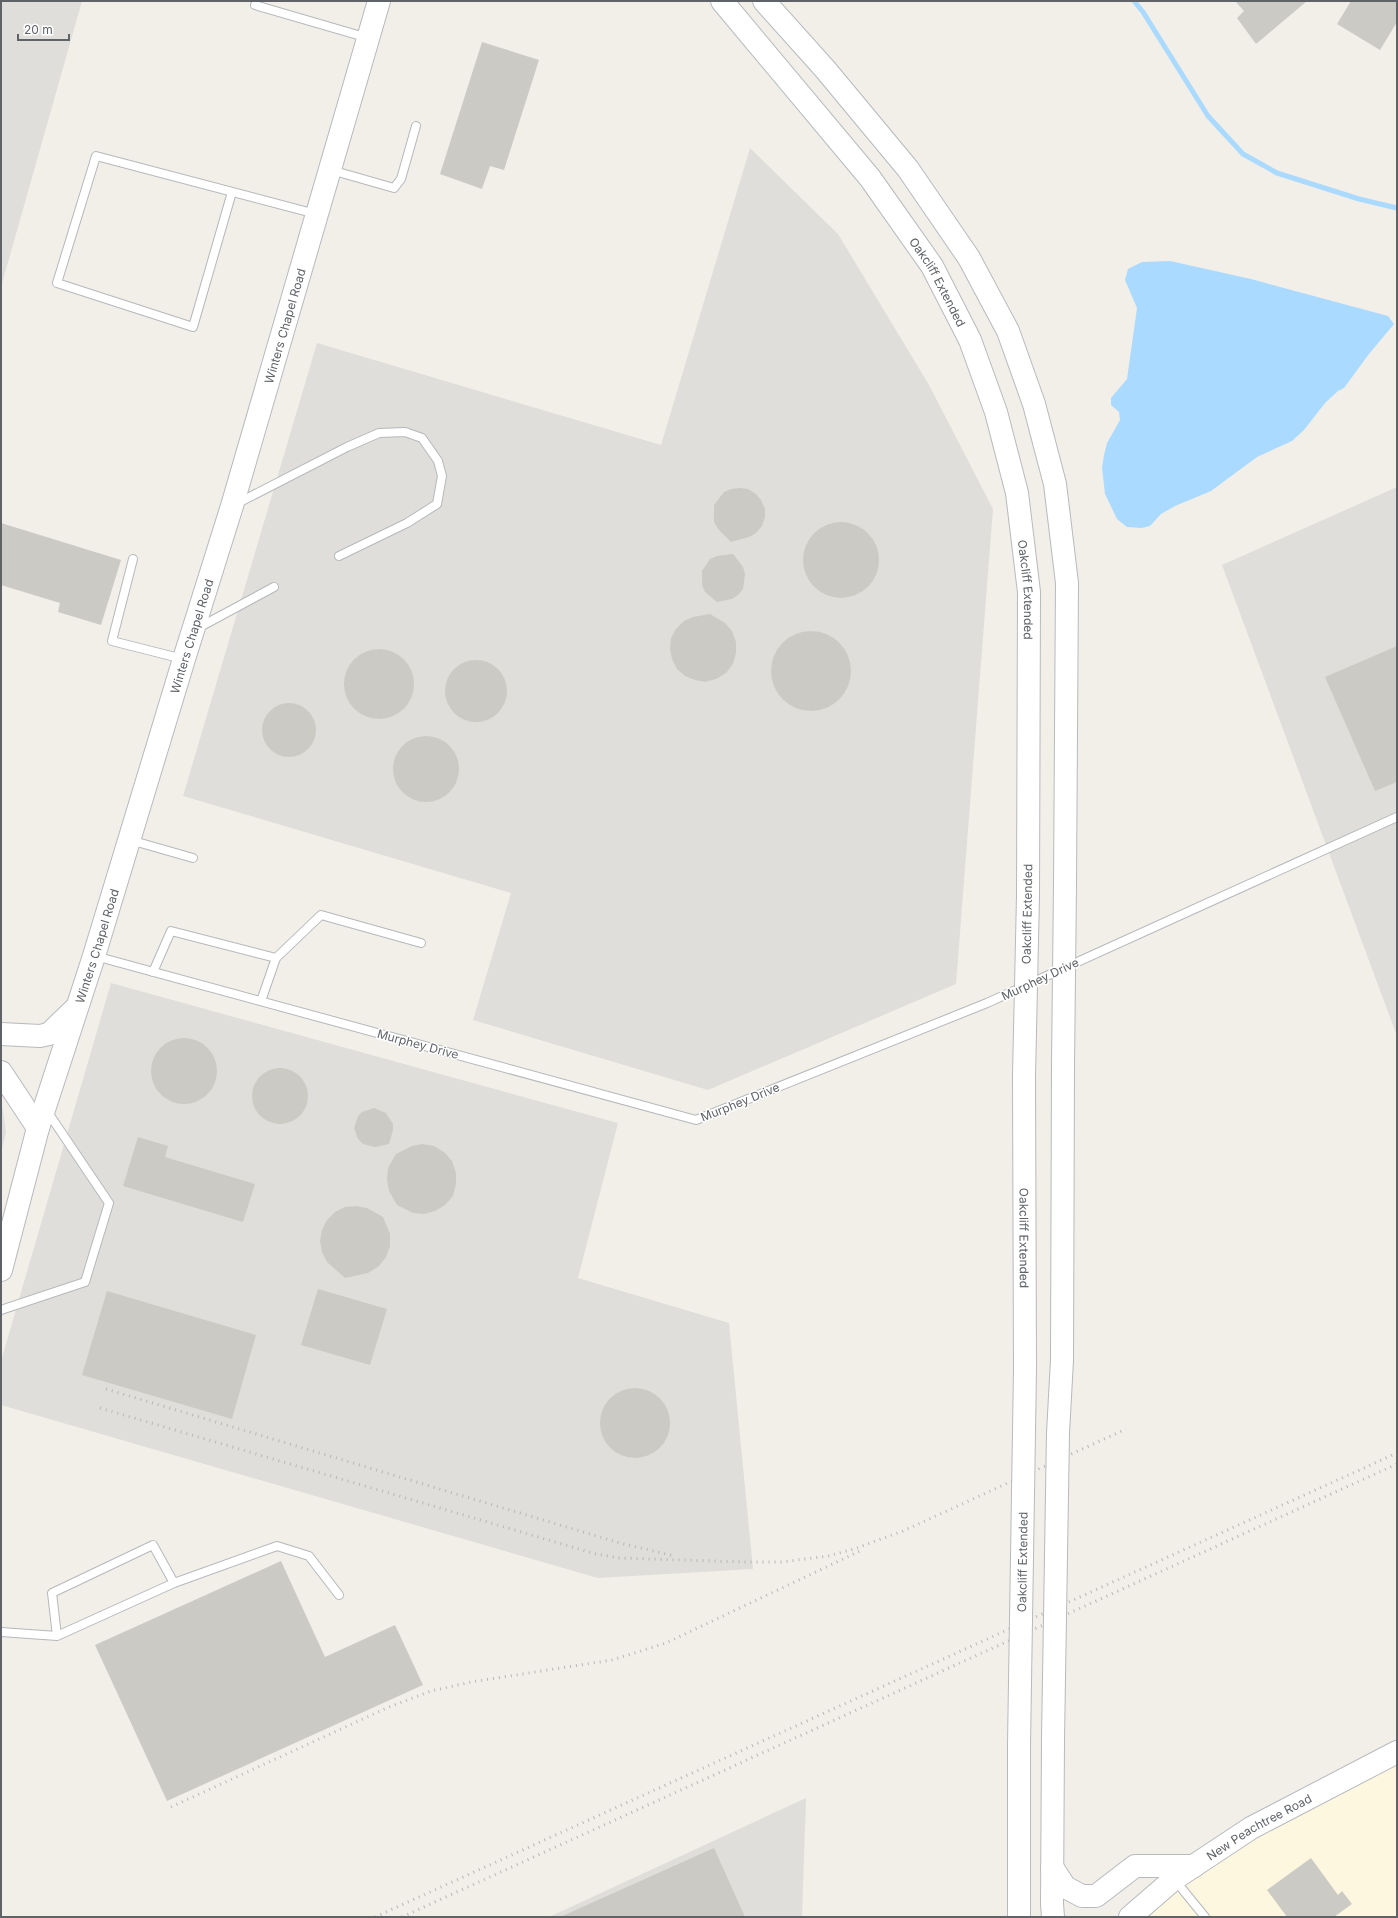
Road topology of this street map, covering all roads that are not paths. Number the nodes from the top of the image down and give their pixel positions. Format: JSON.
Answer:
{"nodes":[{"id":1,"x":379,"y":1,"type":"edge"},
{"id":2,"x":722,"y":1,"type":"edge"},
{"id":3,"x":764,"y":1,"type":"edge"},
{"id":4,"x":255,"y":5,"type":"dead end"},
{"id":5,"x":369,"y":38,"type":"junction"},
{"id":6,"x":416,"y":126,"type":"dead end"},
{"id":7,"x":330,"y":170,"type":"junction"},
{"id":8,"x":232,"y":192,"type":"junction"},
{"id":9,"x":317,"y":214,"type":"junction"},
{"id":10,"x":232,"y":506,"type":"junction"},
{"id":11,"x":339,"y":556,"type":"dead end"},
{"id":12,"x":133,"y":559,"type":"dead end"},
{"id":13,"x":274,"y":587,"type":"dead end"},
{"id":14,"x":192,"y":631,"type":"junction"},
{"id":15,"x":184,"y":659,"type":"junction"},
{"id":16,"x":1397,"y":817,"type":"edge"},
{"id":17,"x":129,"y":840,"type":"junction"},
{"id":18,"x":193,"y":858,"type":"dead end"},
{"id":19,"x":421,"y":943,"type":"dead end"},
{"id":20,"x":94,"y":956,"type":"junction"},
{"id":21,"x":276,"y":958,"type":"junction"},
{"id":22,"x":153,"y":972,"type":"junction"},
{"id":23,"x":261,"y":1001,"type":"junction"},
{"id":24,"x":78,"y":1006,"type":"junction"},
{"id":25,"x":1,"y":1034,"type":"edge"},
{"id":26,"x":1,"y":1072,"type":"edge"},
{"id":27,"x":45,"y":1107,"type":"junction"},
{"id":28,"x":38,"y":1128,"type":"junction"},
{"id":29,"x":1,"y":1270,"type":"edge"},
{"id":30,"x":1,"y":1310,"type":"edge"},
{"id":31,"x":174,"y":1583,"type":"junction"},
{"id":32,"x":338,"y":1595,"type":"dead end"},
{"id":33,"x":1,"y":1632,"type":"edge"},
{"id":34,"x":57,"y":1636,"type":"junction"},
{"id":35,"x":1397,"y":1752,"type":"edge"},
{"id":36,"x":1194,"y":1866,"type":"junction"},
{"id":37,"x":1052,"y":1867,"type":"junction"},
{"id":38,"x":1174,"y":1879,"type":"junction"},
{"id":39,"x":1018,"y":1917,"type":"edge"},
{"id":40,"x":1053,"y":1917,"type":"edge"},
{"id":41,"x":1130,"y":1917,"type":"edge"},
{"id":42,"x":1205,"y":1917,"type":"edge"}],
"edges":[{"from":1,"to":5,"type":"main road","name":"Winters Chapel Road"},
{"from":2,"to":39,"type":"main road","name":"Oakcliff Extended","bridge":true},
{"from":3,"to":37,"type":"main road","bridge":true},
{"from":4,"to":5,"type":"lane"},
{"from":5,"to":7,"type":"main road","name":"Winters Chapel Road"},
{"from":6,"to":7,"type":"lane"},
{"from":7,"to":9,"type":"main road","name":"Winters Chapel Road"},
{"from":8,"to":8,"type":"lane"},
{"from":8,"to":9,"type":"lane"},
{"from":9,"to":10,"type":"main road","name":"Winters Chapel Road"},
{"from":10,"to":11,"type":"lane"},
{"from":10,"to":14,"type":"main road","name":"Winters Chapel Road"},
{"from":12,"to":15,"type":"lane"},
{"from":13,"to":14,"type":"lane"},
{"from":14,"to":15,"type":"main road","name":"Winters Chapel Road"},
{"from":15,"to":17,"type":"main road","name":"Winters Chapel Road"},
{"from":16,"to":23,"type":"lane","name":"Murphey Drive"},
{"from":17,"to":18,"type":"lane"},
{"from":17,"to":20,"type":"main road","name":"Winters Chapel Road"},
{"from":19,"to":21,"type":"lane"},
{"from":20,"to":22,"type":"lane","name":"Murphey Drive"},
{"from":20,"to":24,"type":"main road","name":"Winters Chapel Road"},
{"from":21,"to":22,"type":"lane"},
{"from":21,"to":23,"type":"lane"},
{"from":22,"to":23,"type":"lane","name":"Murphey Drive"},
{"from":24,"to":25,"type":"main road"},
{"from":24,"to":27,"type":"main road","name":"Winters Chapel Road"},
{"from":26,"to":28,"type":"main road"},
{"from":27,"to":28,"type":"main road","name":"Winters Chapel Road"},
{"from":27,"to":30,"type":"lane"},
{"from":28,"to":29,"type":"main road","name":"Winters Chapel Road"},
{"from":31,"to":32,"type":"lane"},
{"from":31,"to":34,"type":"lane"},
{"from":31,"to":34,"type":"lane"},
{"from":33,"to":34,"type":"lane"},
{"from":35,"to":36,"type":"main road","name":"New Peachtree Road"},
{"from":36,"to":37,"type":"main road"},
{"from":36,"to":38,"type":"main road","name":"New Peachtree Road"},
{"from":37,"to":40,"type":"main road"},
{"from":38,"to":41,"type":"main road","name":"New Peachtree Road"},
{"from":38,"to":42,"type":"lane"}]}
